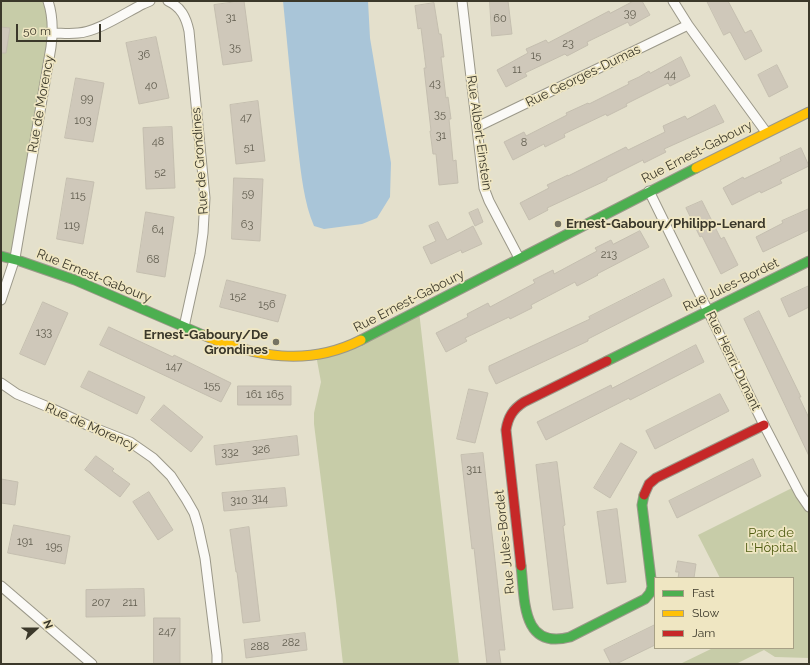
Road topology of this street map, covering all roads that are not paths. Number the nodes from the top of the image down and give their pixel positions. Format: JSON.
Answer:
{"nodes":[{"id":1,"x":48,"y":1,"type":"edge"},
{"id":2,"x":150,"y":1,"type":"edge"},
{"id":3,"x":168,"y":1,"type":"edge"},
{"id":4,"x":462,"y":1,"type":"edge"},
{"id":5,"x":673,"y":1,"type":"edge"},
{"id":6,"x":688,"y":25,"type":"junction"},
{"id":7,"x":53,"y":33,"type":"junction"},
{"id":8,"x":809,"y":112,"type":"edge"},
{"id":9,"x":477,"y":127,"type":"junction"},
{"id":10,"x":766,"y":132,"type":"junction"},
{"id":11,"x":649,"y":191,"type":"junction"},
{"id":12,"x":1,"y":256,"type":"edge"},
{"id":13,"x":15,"y":258,"type":"junction"},
{"id":14,"x":519,"y":258,"type":"junction"},
{"id":15,"x":809,"y":261,"type":"edge"},
{"id":16,"x":1,"y":300,"type":"edge"},
{"id":17,"x":708,"y":311,"type":"junction"},
{"id":18,"x":184,"y":327,"type":"junction"},
{"id":19,"x":1,"y":384,"type":"edge"},
{"id":20,"x":764,"y":425,"type":"junction"},
{"id":21,"x":809,"y":508,"type":"edge"},
{"id":22,"x":1,"y":586,"type":"edge"},
{"id":23,"x":92,"y":664,"type":"edge"},
{"id":24,"x":217,"y":664,"type":"edge"}],
"edges":[{"from":1,"to":7,"type":"street","name":"Rue de Morency"},
{"from":2,"to":7,"type":"street"},
{"from":3,"to":18,"type":"street","name":"Rue de Grondines"},
{"from":4,"to":9,"type":"street","name":"Rue Albert-Einstein"},
{"from":5,"to":6,"type":"street"},
{"from":6,"to":9,"type":"street","name":"Rue Georges-Dumas"},
{"from":6,"to":10,"type":"street"},
{"from":7,"to":13,"type":"street","name":"Rue de Morency"},
{"from":8,"to":10,"type":"street","name":"Rue Ernest-Gaboury"},
{"from":9,"to":14,"type":"street","name":"Rue Albert-Einstein"},
{"from":10,"to":11,"type":"street","name":"Rue Ernest-Gaboury"},
{"from":11,"to":14,"type":"street","name":"Rue Ernest-Gaboury"},
{"from":11,"to":17,"type":"street","name":"Rue Henri-Dunant"},
{"from":12,"to":13,"type":"street","name":"Rue Ernest-Gaboury"},
{"from":13,"to":16,"type":"street","name":"Rue de Morency"},
{"from":13,"to":18,"type":"street","name":"Rue Ernest-Gaboury"},
{"from":14,"to":18,"type":"street","name":"Rue Ernest-Gaboury"},
{"from":15,"to":17,"type":"street","name":"Rue Jules-Bordet"},
{"from":17,"to":20,"type":"street","name":"Rue Henri-Dunant"},
{"from":17,"to":20,"type":"street","name":"Rue Jules-Bordet"},
{"from":19,"to":24,"type":"street","name":"Rue de Morency"},
{"from":20,"to":21,"type":"street","name":"Rue Henri-Dunant"},
{"from":22,"to":23,"type":"street"}]}
